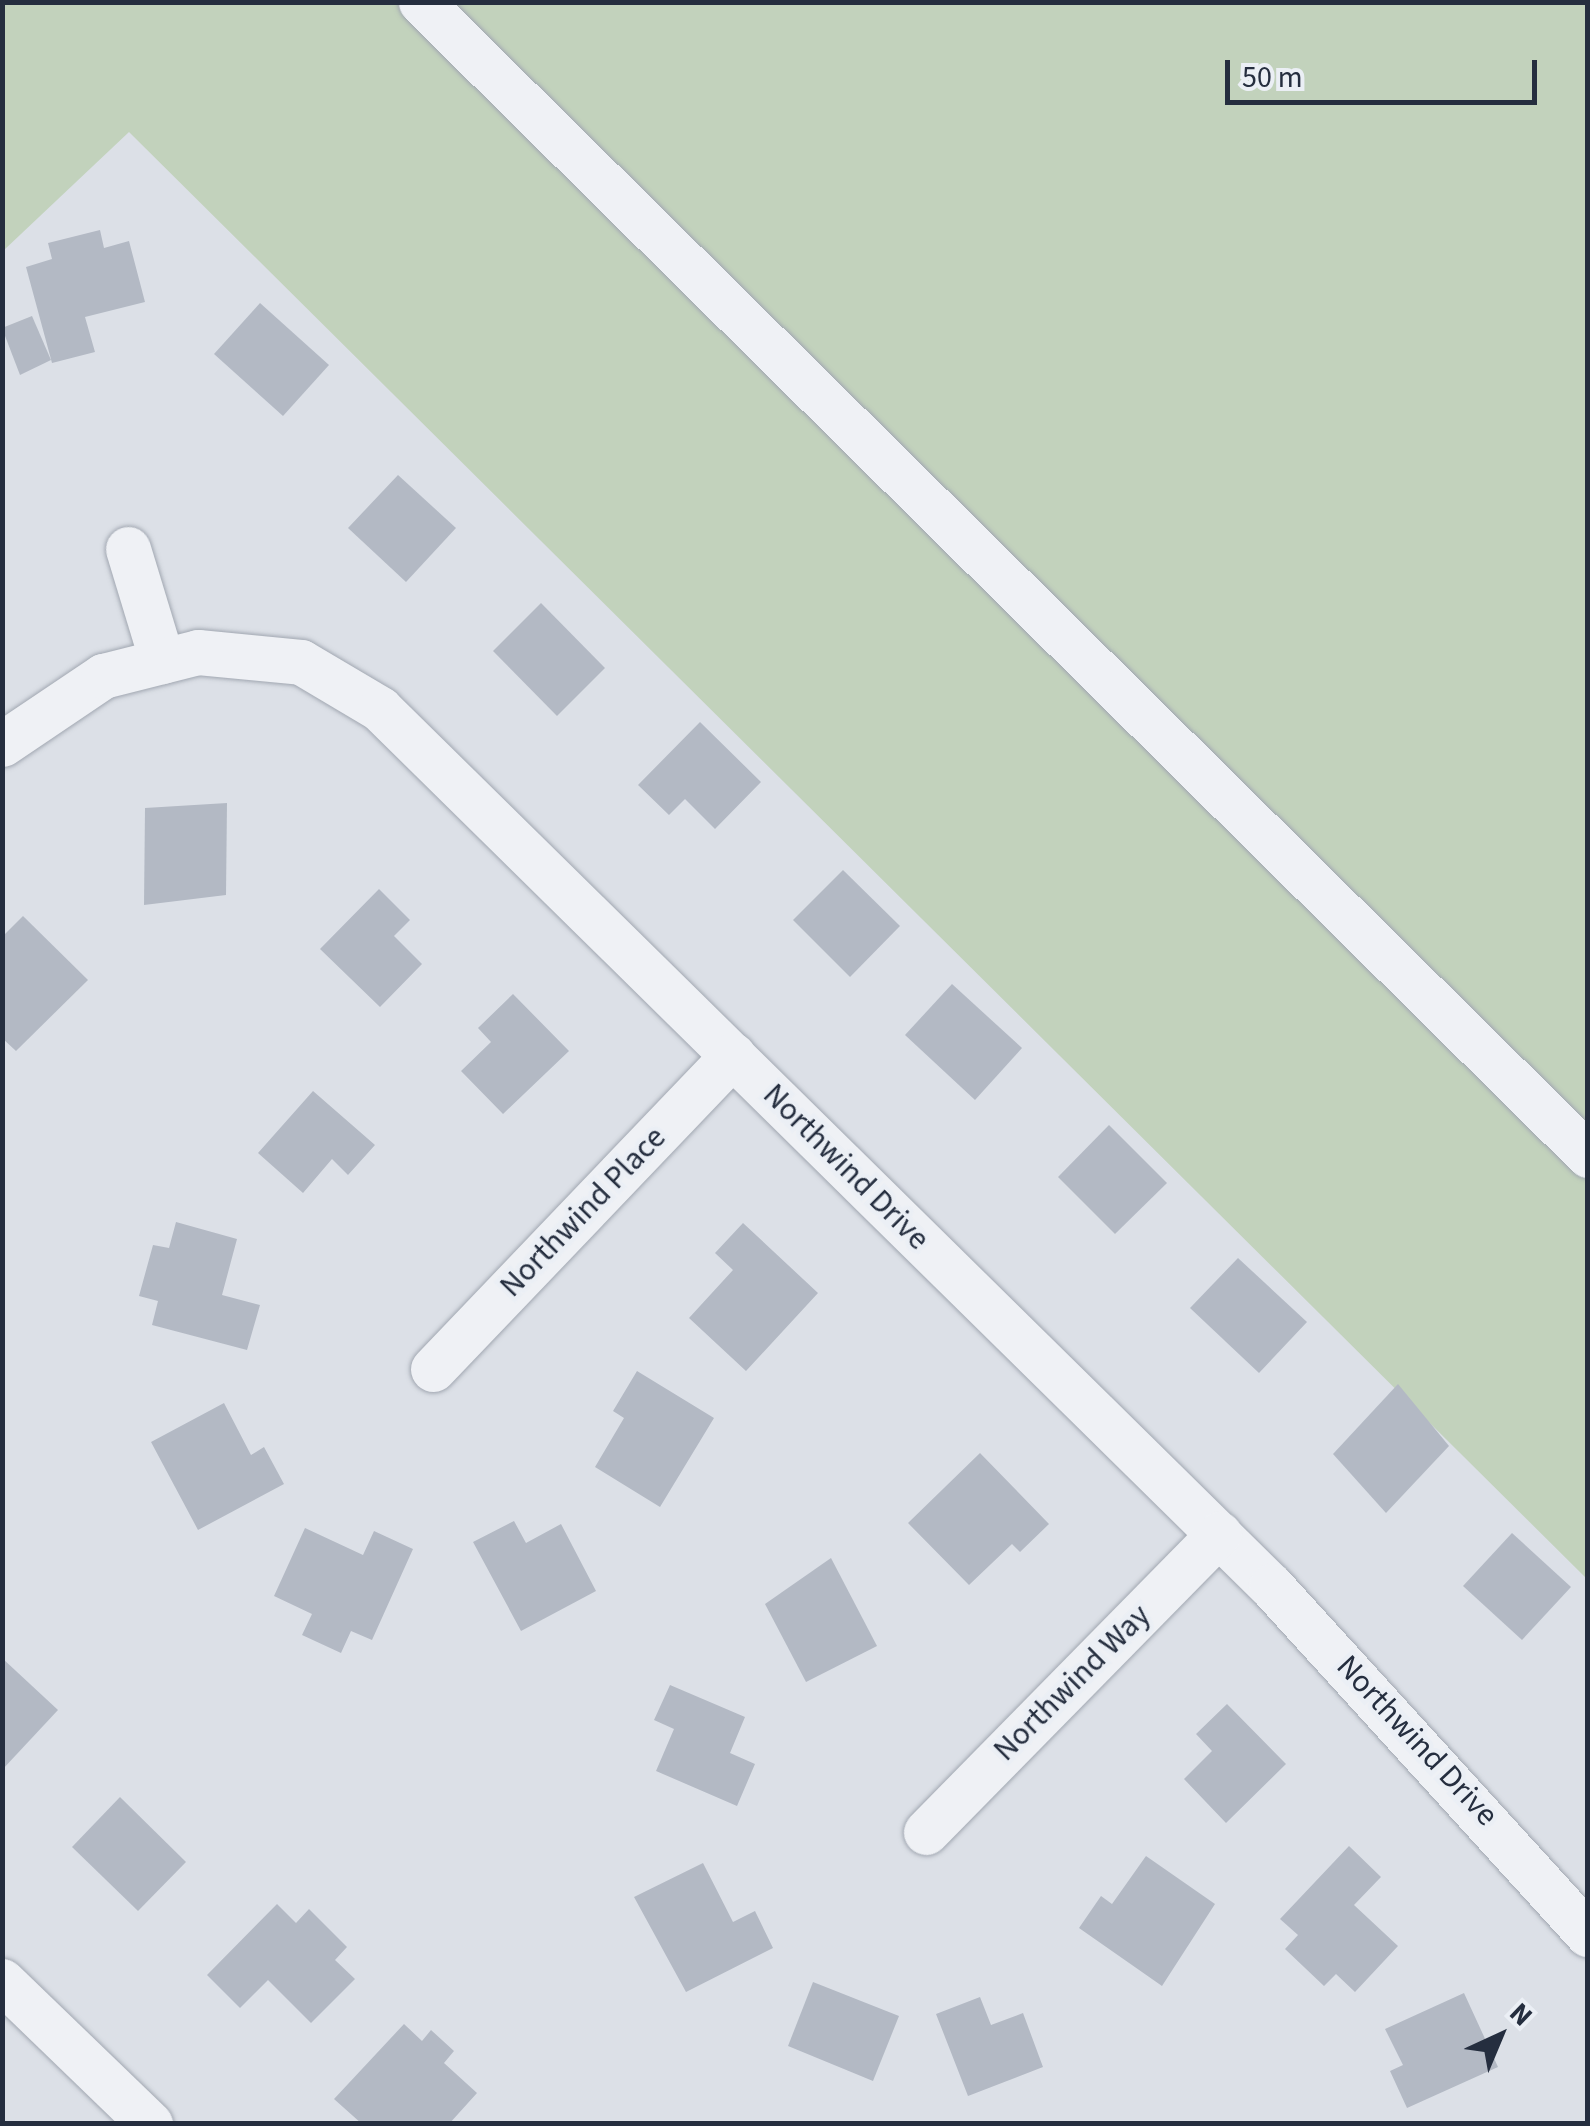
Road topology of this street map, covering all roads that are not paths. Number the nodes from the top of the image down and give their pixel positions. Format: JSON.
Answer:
{"nodes":[{"id":1,"x":422,"y":2,"type":"edge"},
{"id":2,"x":128,"y":549,"type":"dead end"},
{"id":3,"x":162,"y":661,"type":"junction"},
{"id":4,"x":2,"y":744,"type":"edge"},
{"id":5,"x":733,"y":1056,"type":"junction"},
{"id":6,"x":1588,"y":1155,"type":"edge"},
{"id":7,"x":433,"y":1369,"type":"dead end"},
{"id":8,"x":1219,"y":1534,"type":"junction"},
{"id":9,"x":926,"y":1832,"type":"dead end"},
{"id":10,"x":1588,"y":1934,"type":"edge"},
{"id":11,"x":2,"y":1980,"type":"edge"},
{"id":12,"x":150,"y":2124,"type":"edge"}],
"edges":[{"from":1,"to":6,"type":"street"},
{"from":2,"to":3,"type":"street"},
{"from":3,"to":4,"type":"street","name":"Northwind Drive"},
{"from":3,"to":5,"type":"street","name":"Northwind Drive"},
{"from":5,"to":7,"type":"street","name":"Northwind Place"},
{"from":5,"to":8,"type":"street","name":"Northwind Drive"},
{"from":8,"to":9,"type":"street","name":"Northwind Way"},
{"from":8,"to":10,"type":"street","name":"Northwind Drive"},
{"from":11,"to":12,"type":"street"}]}
